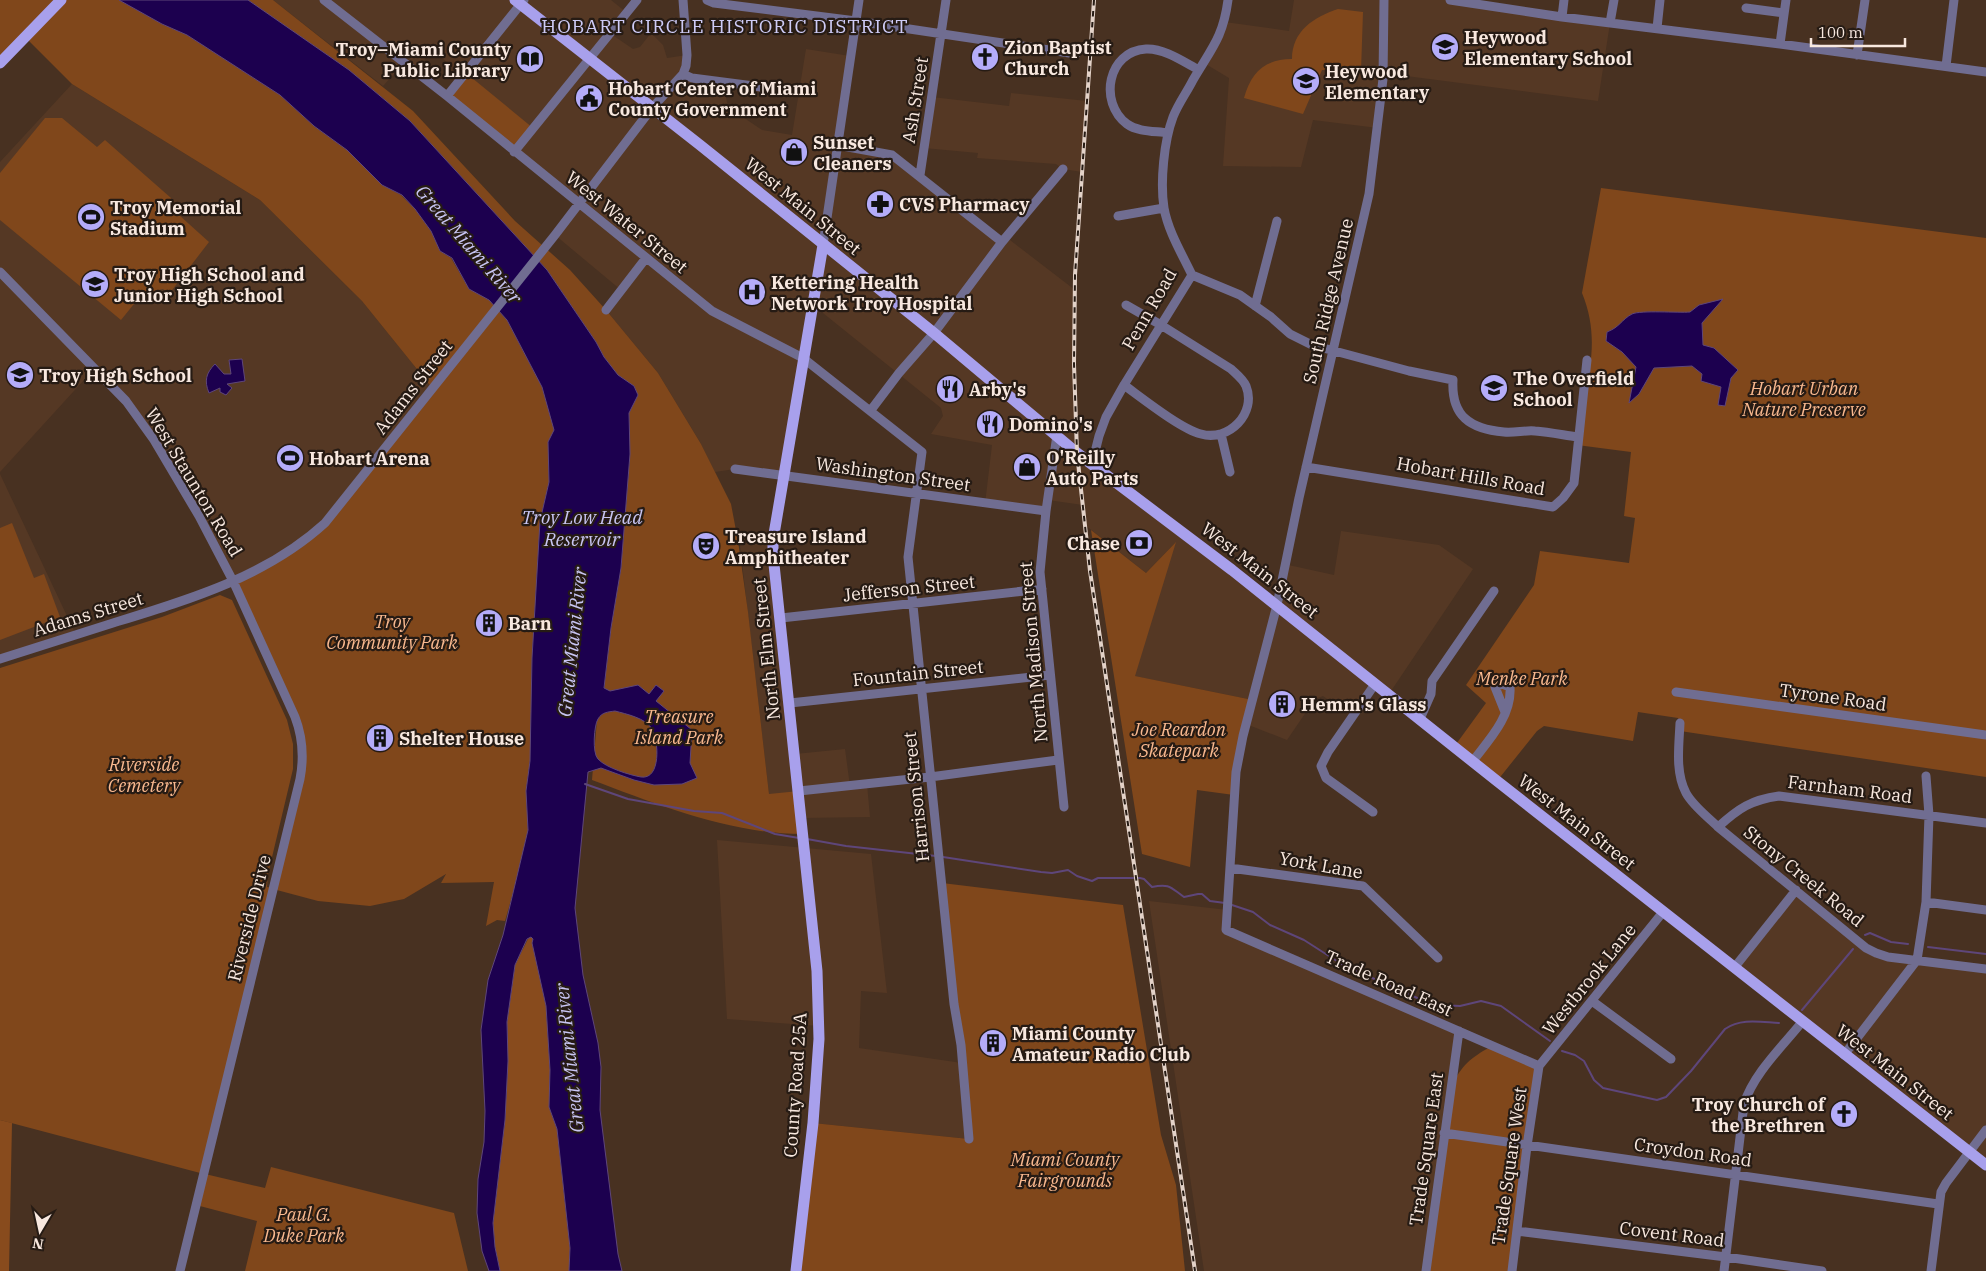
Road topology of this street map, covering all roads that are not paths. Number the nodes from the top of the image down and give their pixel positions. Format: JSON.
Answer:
{"nodes":[{"id":1,"x":60,"y":0,"type":"edge"},
{"id":2,"x":324,"y":0,"type":"edge"},
{"id":3,"x":637,"y":0,"type":"edge"},
{"id":4,"x":683,"y":0,"type":"edge"},
{"id":5,"x":707,"y":0,"type":"edge"},
{"id":6,"x":859,"y":0,"type":"edge"},
{"id":7,"x":946,"y":0,"type":"edge"},
{"id":8,"x":1228,"y":0,"type":"edge"},
{"id":9,"x":1384,"y":0,"type":"edge"},
{"id":10,"x":1450,"y":0,"type":"edge"},
{"id":11,"x":1564,"y":0,"type":"edge"},
{"id":12,"x":1614,"y":0,"type":"edge"},
{"id":13,"x":1660,"y":0,"type":"edge"},
{"id":14,"x":1786,"y":0,"type":"edge"},
{"id":15,"x":1865,"y":0,"type":"edge"},
{"id":16,"x":1954,"y":0,"type":"edge"},
{"id":17,"x":1466,"y":1,"type":"edge"},
{"id":18,"x":520,"y":2,"type":"edge"},
{"id":19,"x":1746,"y":8,"type":"dead end"},
{"id":20,"x":1784,"y":13,"type":"junction"},
{"id":21,"x":1562,"y":17,"type":"junction"},
{"id":22,"x":856,"y":21,"type":"junction"},
{"id":23,"x":1610,"y":23,"type":"junction"},
{"id":24,"x":1657,"y":28,"type":"junction"},
{"id":25,"x":942,"y":34,"type":"junction"},
{"id":26,"x":1780,"y":44,"type":"junction"},
{"id":27,"x":1076,"y":54,"type":"dead end"},
{"id":28,"x":1857,"y":55,"type":"junction"},
{"id":29,"x":590,"y":59,"type":"junction"},
{"id":30,"x":0,"y":63,"type":"edge"},
{"id":31,"x":1946,"y":66,"type":"junction"},
{"id":32,"x":1199,"y":70,"type":"junction"},
{"id":33,"x":1986,"y":72,"type":"edge"},
{"id":34,"x":683,"y":74,"type":"junction"},
{"id":35,"x":769,"y":88,"type":"dead end"},
{"id":36,"x":447,"y":96,"type":"junction"},
{"id":37,"x":652,"y":108,"type":"junction"},
{"id":38,"x":1168,"y":133,"type":"junction"},
{"id":39,"x":836,"y":145,"type":"junction"},
{"id":40,"x":514,"y":152,"type":"junction"},
{"id":41,"x":1063,"y":169,"type":"dead end"},
{"id":42,"x":920,"y":175,"type":"junction"},
{"id":43,"x":579,"y":204,"type":"junction"},
{"id":44,"x":1164,"y":208,"type":"junction"},
{"id":45,"x":1118,"y":216,"type":"dead end"},
{"id":46,"x":1277,"y":221,"type":"dead end"},
{"id":47,"x":1002,"y":242,"type":"junction"},
{"id":48,"x":824,"y":245,"type":"junction"},
{"id":49,"x":646,"y":258,"type":"junction"},
{"id":50,"x":0,"y":272,"type":"edge"},
{"id":51,"x":1192,"y":275,"type":"junction"},
{"id":52,"x":1126,"y":305,"type":"dead end"},
{"id":53,"x":1255,"y":306,"type":"junction"},
{"id":54,"x":606,"y":310,"type":"dead end"},
{"id":55,"x":1161,"y":325,"type":"junction"},
{"id":56,"x":934,"y":333,"type":"junction"},
{"id":57,"x":1333,"y":350,"type":"junction"},
{"id":58,"x":803,"y":358,"type":"junction"},
{"id":59,"x":1586,"y":360,"type":"dead end"},
{"id":60,"x":1124,"y":385,"type":"junction"},
{"id":61,"x":870,"y":410,"type":"junction"},
{"id":62,"x":1221,"y":434,"type":"junction"},
{"id":63,"x":1057,"y":436,"type":"junction"},
{"id":64,"x":1577,"y":437,"type":"junction"},
{"id":65,"x":922,"y":452,"type":"joint"},
{"id":66,"x":1092,"y":464,"type":"junction"},
{"id":67,"x":1306,"y":467,"type":"junction"},
{"id":68,"x":735,"y":469,"type":"dead end"},
{"id":69,"x":1230,"y":472,"type":"dead end"},
{"id":70,"x":785,"y":476,"type":"junction"},
{"id":71,"x":916,"y":495,"type":"junction"},
{"id":72,"x":1046,"y":511,"type":"junction"},
{"id":73,"x":234,"y":581,"type":"junction"},
{"id":74,"x":1042,"y":589,"type":"junction"},
{"id":75,"x":1494,"y":591,"type":"dead end"},
{"id":76,"x":911,"y":604,"type":"junction"},
{"id":77,"x":1277,"y":605,"type":"junction"},
{"id":78,"x":780,"y":618,"type":"junction"},
{"id":79,"x":0,"y":659,"type":"edge"},
{"id":80,"x":1050,"y":675,"type":"junction"},
{"id":81,"x":1375,"y":684,"type":"junction"},
{"id":82,"x":921,"y":690,"type":"junction"},
{"id":83,"x":1676,"y":692,"type":"dead end"},
{"id":84,"x":790,"y":703,"type":"junction"},
{"id":85,"x":1505,"y":712,"type":"dead end"},
{"id":86,"x":1420,"y":719,"type":"junction"},
{"id":87,"x":1680,"y":723,"type":"dead end"},
{"id":88,"x":1986,"y":735,"type":"edge"},
{"id":89,"x":1058,"y":760,"type":"junction"},
{"id":90,"x":1472,"y":762,"type":"junction"},
{"id":91,"x":1926,"y":776,"type":"dead end"},
{"id":92,"x":930,"y":777,"type":"junction"},
{"id":93,"x":799,"y":791,"type":"junction"},
{"id":94,"x":1064,"y":807,"type":"dead end"},
{"id":95,"x":1373,"y":812,"type":"dead end"},
{"id":96,"x":1929,"y":816,"type":"junction"},
{"id":97,"x":1986,"y":823,"type":"edge"},
{"id":98,"x":1718,"y":827,"type":"junction"},
{"id":99,"x":1230,"y":868,"type":"junction"},
{"id":100,"x":1796,"y":890,"type":"junction"},
{"id":101,"x":810,"y":902,"type":"joint"},
{"id":102,"x":1926,"y":902,"type":"junction"},
{"id":103,"x":1986,"y":910,"type":"edge"},
{"id":104,"x":1663,"y":912,"type":"junction"},
{"id":105,"x":1226,"y":930,"type":"joint"},
{"id":106,"x":1438,"y":958,"type":"dead end"},
{"id":107,"x":1917,"y":960,"type":"junction"},
{"id":108,"x":1734,"y":968,"type":"junction"},
{"id":109,"x":1986,"y":969,"type":"edge"},
{"id":110,"x":1592,"y":1001,"type":"junction"},
{"id":111,"x":1802,"y":1022,"type":"junction"},
{"id":112,"x":1459,"y":1031,"type":"junction"},
{"id":113,"x":1844,"y":1055,"type":"junction"},
{"id":114,"x":1671,"y":1059,"type":"dead end"},
{"id":115,"x":1539,"y":1066,"type":"junction"},
{"id":116,"x":1986,"y":1130,"type":"edge"},
{"id":117,"x":1444,"y":1133,"type":"junction"},
{"id":118,"x":969,"y":1139,"type":"dead end"},
{"id":119,"x":1527,"y":1146,"type":"junction"},
{"id":120,"x":1970,"y":1152,"type":"junction"},
{"id":121,"x":1986,"y":1165,"type":"edge"},
{"id":122,"x":1735,"y":1174,"type":"junction"},
{"id":123,"x":1938,"y":1204,"type":"junction"},
{"id":124,"x":1517,"y":1231,"type":"junction"},
{"id":125,"x":1726,"y":1257,"type":"junction"},
{"id":126,"x":180,"y":1271,"type":"edge"},
{"id":127,"x":796,"y":1271,"type":"edge"},
{"id":128,"x":1426,"y":1271,"type":"edge"},
{"id":129,"x":1512,"y":1271,"type":"edge"},
{"id":130,"x":1724,"y":1271,"type":"edge"},
{"id":131,"x":1822,"y":1271,"type":"edge"},
{"id":132,"x":1931,"y":1271,"type":"edge"}],
"edges":[{"from":1,"to":30,"type":"main road"},
{"from":2,"to":36,"type":"street","name":"West Water Street"},
{"from":3,"to":29,"type":"street"},
{"from":4,"to":34,"type":"street"},
{"from":5,"to":22,"type":"street"},
{"from":6,"to":22,"type":"street"},
{"from":7,"to":25,"type":"street","name":"Ash Street"},
{"from":8,"to":32,"type":"street","name":"Penn Road"},
{"from":9,"to":57,"type":"street","name":"South Ridge Avenue"},
{"from":10,"to":17,"type":"street"},
{"from":11,"to":21,"type":"street"},
{"from":12,"to":23,"type":"street"},
{"from":13,"to":24,"type":"street"},
{"from":14,"to":20,"type":"street"},
{"from":15,"to":28,"type":"street"},
{"from":16,"to":31,"type":"street"},
{"from":17,"to":21,"type":"street"},
{"from":18,"to":29,"type":"main road","name":"West Main Street"},
{"from":18,"to":36,"type":"street"},
{"from":19,"to":20,"type":"street"},
{"from":20,"to":26,"type":"street"},
{"from":21,"to":23,"type":"street"},
{"from":22,"to":25,"type":"street"},
{"from":22,"to":39,"type":"street"},
{"from":23,"to":24,"type":"street"},
{"from":24,"to":26,"type":"street"},
{"from":25,"to":27,"type":"street"},
{"from":25,"to":42,"type":"street","name":"Ash Street"},
{"from":26,"to":28,"type":"street"},
{"from":28,"to":31,"type":"street"},
{"from":29,"to":37,"type":"main road","name":"West Main Street"},
{"from":29,"to":40,"type":"street"},
{"from":31,"to":33,"type":"street"},
{"from":32,"to":38,"type":"street","name":"Penn Road"},
{"from":32,"to":38,"type":"street"},
{"from":34,"to":35,"type":"street"},
{"from":34,"to":37,"type":"street","name":"Adams Street"},
{"from":36,"to":40,"type":"street","name":"West Water Street"},
{"from":37,"to":43,"type":"street","name":"Adams Street"},
{"from":37,"to":48,"type":"main road","name":"West Main Street"},
{"from":38,"to":44,"type":"street","name":"Penn Road"},
{"from":39,"to":42,"type":"street"},
{"from":39,"to":48,"type":"street"},
{"from":40,"to":43,"type":"street","name":"West Water Street"},
{"from":41,"to":47,"type":"street"},
{"from":42,"to":47,"type":"street"},
{"from":43,"to":49,"type":"street","name":"West Water Street"},
{"from":43,"to":73,"type":"street","name":"Adams Street"},
{"from":44,"to":45,"type":"street"},
{"from":44,"to":51,"type":"street","name":"Penn Road"},
{"from":46,"to":53,"type":"street"},
{"from":47,"to":56,"type":"street"},
{"from":48,"to":56,"type":"main road","name":"West Main Street"},
{"from":48,"to":58,"type":"main road","name":"North Elm Street"},
{"from":49,"to":54,"type":"street"},
{"from":49,"to":58,"type":"street","name":"West Water Street"},
{"from":50,"to":73,"type":"street","name":"West Staunton Road"},
{"from":51,"to":53,"type":"street"},
{"from":51,"to":55,"type":"street","name":"Penn Road"},
{"from":52,"to":55,"type":"street"},
{"from":53,"to":57,"type":"street"},
{"from":55,"to":60,"type":"street","name":"Penn Road"},
{"from":55,"to":62,"type":"street"},
{"from":56,"to":61,"type":"street"},
{"from":56,"to":63,"type":"main road","name":"West Main Street"},
{"from":57,"to":64,"type":"street"},
{"from":57,"to":67,"type":"street","name":"South Ridge Avenue"},
{"from":58,"to":61,"type":"street","name":"West Water Street"},
{"from":58,"to":70,"type":"main road","name":"North Elm Street"},
{"from":59,"to":64,"type":"street","name":"Hobart Hills Road"},
{"from":60,"to":62,"type":"street"},
{"from":60,"to":66,"type":"street","name":"Penn Road"},
{"from":61,"to":65,"type":"street","name":"West Water Street"},
{"from":62,"to":69,"type":"street"},
{"from":63,"to":66,"type":"main road","name":"West Main Street"},
{"from":63,"to":72,"type":"street","name":"North Madison Street"},
{"from":64,"to":67,"type":"street","name":"Hobart Hills Road"},
{"from":65,"to":71,"type":"street","name":"Harrison Street"},
{"from":66,"to":77,"type":"main road","name":"West Main Street"},
{"from":67,"to":77,"type":"street","name":"South Ridge Avenue"},
{"from":68,"to":70,"type":"street","name":"Washington Street"},
{"from":70,"to":71,"type":"street","name":"Washington Street"},
{"from":70,"to":78,"type":"main road","name":"North Elm Street"},
{"from":71,"to":72,"type":"street","name":"Washington Street"},
{"from":71,"to":76,"type":"street","name":"Harrison Street"},
{"from":72,"to":74,"type":"street","name":"North Madison Street"},
{"from":73,"to":79,"type":"street","name":"Adams Street"},
{"from":73,"to":126,"type":"street","name":"Riverside Drive"},
{"from":74,"to":76,"type":"street","name":"Jefferson Street"},
{"from":74,"to":80,"type":"street","name":"North Madison Street"},
{"from":75,"to":86,"type":"street"},
{"from":76,"to":78,"type":"street","name":"Jefferson Street"},
{"from":76,"to":82,"type":"street","name":"Harrison Street"},
{"from":77,"to":81,"type":"main road","name":"West Main Street"},
{"from":77,"to":99,"type":"street","name":"South Ridge Avenue"},
{"from":78,"to":84,"type":"main road","name":"North Elm Street"},
{"from":80,"to":82,"type":"street","name":"Fountain Street"},
{"from":80,"to":89,"type":"street","name":"North Madison Street"},
{"from":81,"to":86,"type":"main road","name":"West Main Street"},
{"from":81,"to":95,"type":"street"},
{"from":82,"to":84,"type":"street","name":"Fountain Street"},
{"from":82,"to":92,"type":"street","name":"Harrison Street"},
{"from":83,"to":88,"type":"street","name":"Tyrone Road"},
{"from":84,"to":93,"type":"main road","name":"North Elm Street"},
{"from":85,"to":90,"type":"street"},
{"from":86,"to":90,"type":"main road","name":"West Main Street"},
{"from":87,"to":98,"type":"street","name":"Stony Creek Road"},
{"from":89,"to":92,"type":"street"},
{"from":89,"to":94,"type":"street","name":"North Madison Street"},
{"from":90,"to":104,"type":"main road","name":"West Main Street"},
{"from":91,"to":96,"type":"street"},
{"from":92,"to":93,"type":"street"},
{"from":92,"to":118,"type":"street","name":"Harrison Street"},
{"from":93,"to":101,"type":"main road","name":"North Elm Street"},
{"from":96,"to":97,"type":"street","name":"Farnham Road"},
{"from":96,"to":98,"type":"street","name":"Farnham Road"},
{"from":96,"to":102,"type":"street"},
{"from":98,"to":100,"type":"street","name":"Stony Creek Road"},
{"from":99,"to":105,"type":"street","name":"South Ridge Avenue"},
{"from":99,"to":106,"type":"street","name":"York Lane"},
{"from":100,"to":107,"type":"street","name":"Stony Creek Road"},
{"from":100,"to":108,"type":"street"},
{"from":101,"to":127,"type":"main road","name":"County Road 25A"},
{"from":102,"to":103,"type":"street"},
{"from":102,"to":107,"type":"street"},
{"from":104,"to":108,"type":"main road","name":"West Main Street"},
{"from":104,"to":110,"type":"street","name":"Westbrook Lane"},
{"from":105,"to":112,"type":"street","name":"Trade Road East"},
{"from":107,"to":109,"type":"street","name":"Stony Creek Road"},
{"from":107,"to":113,"type":"street"},
{"from":108,"to":111,"type":"main road","name":"West Main Street"},
{"from":110,"to":114,"type":"street"},
{"from":110,"to":115,"type":"street","name":"Westbrook Lane"},
{"from":111,"to":113,"type":"main road","name":"West Main Street"},
{"from":111,"to":122,"type":"street"},
{"from":112,"to":115,"type":"street","name":"Trade Road East"},
{"from":112,"to":117,"type":"street","name":"Trade Square East"},
{"from":113,"to":120,"type":"main road","name":"West Main Street"},
{"from":115,"to":119,"type":"street","name":"Trade Square West"},
{"from":116,"to":120,"type":"street"},
{"from":117,"to":119,"type":"street","name":"Croydon Road"},
{"from":117,"to":128,"type":"street","name":"Trade Square East"},
{"from":119,"to":122,"type":"street","name":"Croydon Road"},
{"from":119,"to":124,"type":"street","name":"Trade Square West"},
{"from":120,"to":121,"type":"main road","name":"West Main Street"},
{"from":120,"to":123,"type":"street"},
{"from":122,"to":123,"type":"street","name":"Croydon Road"},
{"from":122,"to":125,"type":"street"},
{"from":123,"to":132,"type":"street"},
{"from":124,"to":125,"type":"street","name":"Covent Road"},
{"from":124,"to":129,"type":"street","name":"Trade Square West"},
{"from":125,"to":130,"type":"street"},
{"from":125,"to":131,"type":"street","name":"Covent Road"}]}
